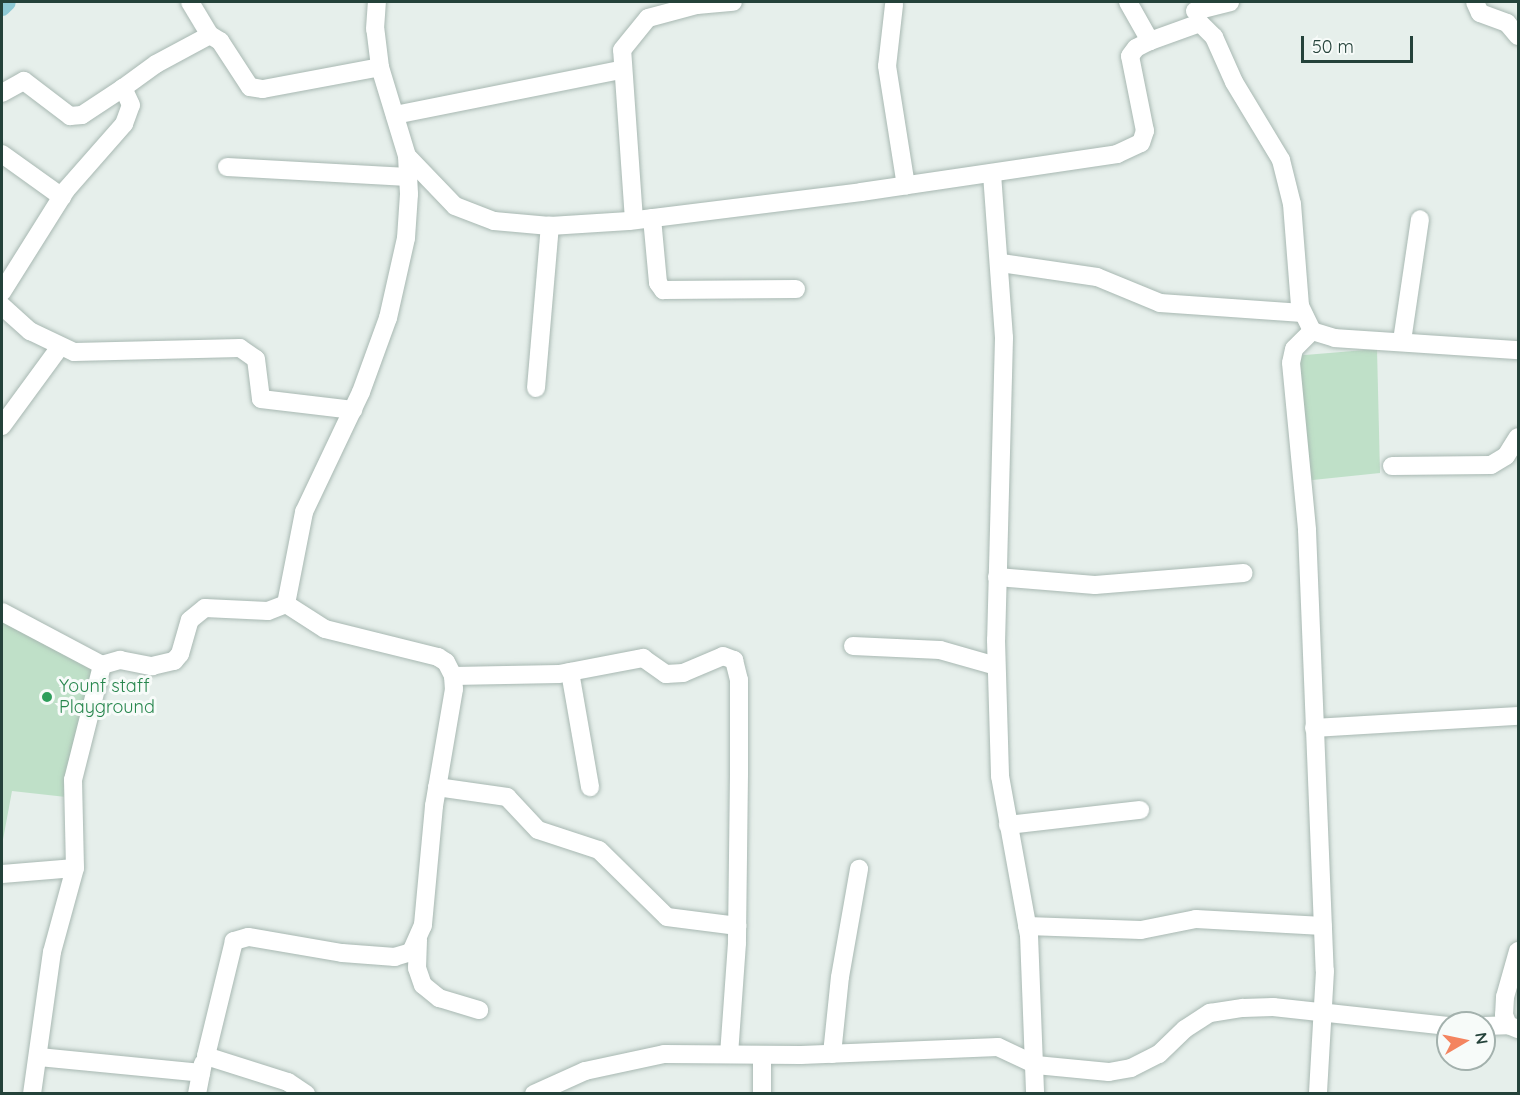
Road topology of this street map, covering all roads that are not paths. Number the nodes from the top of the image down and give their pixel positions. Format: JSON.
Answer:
{"nodes":[{"id":1,"x":190,"y":2,"type":"edge"},
{"id":2,"x":377,"y":2,"type":"edge"},
{"id":3,"x":733,"y":2,"type":"edge"},
{"id":4,"x":1128,"y":2,"type":"edge"},
{"id":5,"x":1230,"y":2,"type":"edge"},
{"id":6,"x":1475,"y":2,"type":"edge"},
{"id":7,"x":894,"y":5,"type":"dead end"},
{"id":8,"x":1195,"y":12,"type":"edge"},
{"id":9,"x":210,"y":35,"type":"junction"},
{"id":10,"x":1518,"y":36,"type":"edge"},
{"id":11,"x":1150,"y":41,"type":"junction"},
{"id":12,"x":380,"y":67,"type":"junction"},
{"id":13,"x":621,"y":70,"type":"junction"},
{"id":14,"x":123,"y":88,"type":"junction"},
{"id":15,"x":2,"y":93,"type":"edge"},
{"id":16,"x":395,"y":115,"type":"junction"},
{"id":17,"x":2,"y":154,"type":"edge"},
{"id":18,"x":407,"y":156,"type":"junction"},
{"id":19,"x":227,"y":167,"type":"dead end"},
{"id":20,"x":992,"y":174,"type":"junction"},
{"id":21,"x":408,"y":177,"type":"junction"},
{"id":22,"x":906,"y":186,"type":"junction"},
{"id":23,"x":62,"y":197,"type":"junction"},
{"id":24,"x":643,"y":219,"type":"junction"},
{"id":25,"x":1420,"y":219,"type":"dead end"},
{"id":26,"x":550,"y":226,"type":"junction"},
{"id":27,"x":1001,"y":263,"type":"junction"},
{"id":28,"x":796,"y":289,"type":"dead end"},
{"id":29,"x":2,"y":292,"type":"edge"},
{"id":30,"x":2,"y":306,"type":"edge"},
{"id":31,"x":1303,"y":313,"type":"junction"},
{"id":32,"x":1312,"y":331,"type":"junction"},
{"id":33,"x":1402,"y":341,"type":"junction"},
{"id":34,"x":58,"y":348,"type":"junction"},
{"id":35,"x":1518,"y":350,"type":"edge"},
{"id":36,"x":537,"y":388,"type":"dead end"},
{"id":37,"x":353,"y":410,"type":"junction"},
{"id":38,"x":2,"y":426,"type":"edge"},
{"id":39,"x":1518,"y":437,"type":"edge"},
{"id":40,"x":1392,"y":466,"type":"dead end"},
{"id":41,"x":1244,"y":573,"type":"dead end"},
{"id":42,"x":997,"y":577,"type":"junction"},
{"id":43,"x":286,"y":604,"type":"junction"},
{"id":44,"x":2,"y":612,"type":"edge"},
{"id":45,"x":853,"y":646,"type":"dead end"},
{"id":46,"x":102,"y":666,"type":"junction"},
{"id":47,"x":996,"y":666,"type":"junction"},
{"id":48,"x":570,"y":672,"type":"junction"},
{"id":49,"x":453,"y":676,"type":"junction"},
{"id":50,"x":1518,"y":716,"type":"edge"},
{"id":51,"x":1314,"y":728,"type":"junction"},
{"id":52,"x":437,"y":787,"type":"junction"},
{"id":53,"x":590,"y":788,"type":"dead end"},
{"id":54,"x":1140,"y":810,"type":"dead end"},
{"id":55,"x":1008,"y":825,"type":"junction"},
{"id":56,"x":75,"y":868,"type":"junction"},
{"id":57,"x":859,"y":869,"type":"dead end"},
{"id":58,"x":2,"y":874,"type":"edge"},
{"id":59,"x":737,"y":926,"type":"junction"},
{"id":60,"x":1027,"y":926,"type":"junction"},
{"id":61,"x":1323,"y":926,"type":"junction"},
{"id":62,"x":418,"y":940,"type":"junction"},
{"id":63,"x":1518,"y":951,"type":"edge"},
{"id":64,"x":479,"y":1010,"type":"dead end"},
{"id":65,"x":1323,"y":1015,"type":"junction"},
{"id":66,"x":1436,"y":1025,"type":"edge"},
{"id":67,"x":1496,"y":1026,"type":"edge"},
{"id":68,"x":1513,"y":1027,"type":"edge"},
{"id":69,"x":729,"y":1054,"type":"junction"},
{"id":70,"x":832,"y":1054,"type":"junction"},
{"id":71,"x":762,"y":1055,"type":"junction"},
{"id":72,"x":39,"y":1058,"type":"junction"},
{"id":73,"x":203,"y":1065,"type":"junction"},
{"id":74,"x":1036,"y":1065,"type":"junction"},
{"id":75,"x":32,"y":1094,"type":"edge"},
{"id":76,"x":197,"y":1094,"type":"edge"},
{"id":77,"x":306,"y":1094,"type":"edge"},
{"id":78,"x":534,"y":1094,"type":"edge"},
{"id":79,"x":762,"y":1094,"type":"edge"},
{"id":80,"x":1035,"y":1094,"type":"edge"},
{"id":81,"x":1318,"y":1094,"type":"edge"}],
"edges":[{"from":1,"to":9,"type":"street"},
{"from":2,"to":12,"type":"street"},
{"from":3,"to":13,"type":"street"},
{"from":4,"to":11,"type":"street"},
{"from":5,"to":8,"type":"street"},
{"from":6,"to":10,"type":"street"},
{"from":7,"to":22,"type":"street"},
{"from":8,"to":11,"type":"street"},
{"from":8,"to":31,"type":"street"},
{"from":9,"to":12,"type":"street"},
{"from":9,"to":14,"type":"street"},
{"from":11,"to":20,"type":"street"},
{"from":12,"to":16,"type":"street"},
{"from":13,"to":16,"type":"street"},
{"from":13,"to":24,"type":"street"},
{"from":14,"to":15,"type":"street"},
{"from":14,"to":23,"type":"street"},
{"from":16,"to":18,"type":"street"},
{"from":17,"to":23,"type":"street"},
{"from":18,"to":21,"type":"street"},
{"from":18,"to":26,"type":"street"},
{"from":19,"to":21,"type":"street"},
{"from":20,"to":22,"type":"street"},
{"from":20,"to":27,"type":"street"},
{"from":21,"to":37,"type":"street"},
{"from":22,"to":24,"type":"street"},
{"from":23,"to":29,"type":"street"},
{"from":24,"to":26,"type":"street"},
{"from":24,"to":28,"type":"street"},
{"from":25,"to":33,"type":"street"},
{"from":26,"to":36,"type":"street"},
{"from":27,"to":31,"type":"street"},
{"from":27,"to":42,"type":"street"},
{"from":30,"to":34,"type":"street"},
{"from":31,"to":32,"type":"street"},
{"from":32,"to":33,"type":"street"},
{"from":32,"to":51,"type":"street"},
{"from":33,"to":35,"type":"street"},
{"from":34,"to":37,"type":"street"},
{"from":34,"to":38,"type":"street"},
{"from":37,"to":43,"type":"street"},
{"from":39,"to":40,"type":"street"},
{"from":41,"to":42,"type":"street"},
{"from":42,"to":47,"type":"street"},
{"from":43,"to":46,"type":"street"},
{"from":43,"to":49,"type":"street"},
{"from":44,"to":46,"type":"street"},
{"from":45,"to":47,"type":"street"},
{"from":46,"to":56,"type":"street"},
{"from":47,"to":55,"type":"street"},
{"from":48,"to":49,"type":"street"},
{"from":48,"to":53,"type":"street"},
{"from":48,"to":59,"type":"street"},
{"from":49,"to":52,"type":"street"},
{"from":50,"to":51,"type":"street"},
{"from":51,"to":61,"type":"street"},
{"from":52,"to":59,"type":"street"},
{"from":52,"to":62,"type":"street"},
{"from":54,"to":55,"type":"street"},
{"from":55,"to":60,"type":"street"},
{"from":56,"to":58,"type":"street"},
{"from":56,"to":72,"type":"street"},
{"from":57,"to":70,"type":"street"},
{"from":59,"to":69,"type":"street"},
{"from":60,"to":61,"type":"street"},
{"from":60,"to":74,"type":"street"},
{"from":61,"to":65,"type":"street"},
{"from":62,"to":64,"type":"street"},
{"from":62,"to":73,"type":"street"},
{"from":63,"to":68,"type":"street"},
{"from":65,"to":66,"type":"street"},
{"from":65,"to":74,"type":"street"},
{"from":65,"to":81,"type":"street"},
{"from":67,"to":68,"type":"street"},
{"from":69,"to":71,"type":"street"},
{"from":69,"to":78,"type":"street"},
{"from":70,"to":71,"type":"street"},
{"from":70,"to":74,"type":"street"},
{"from":71,"to":79,"type":"street"},
{"from":72,"to":73,"type":"street"},
{"from":72,"to":75,"type":"street"},
{"from":73,"to":76,"type":"street"},
{"from":73,"to":77,"type":"street"},
{"from":74,"to":80,"type":"street"}]}
